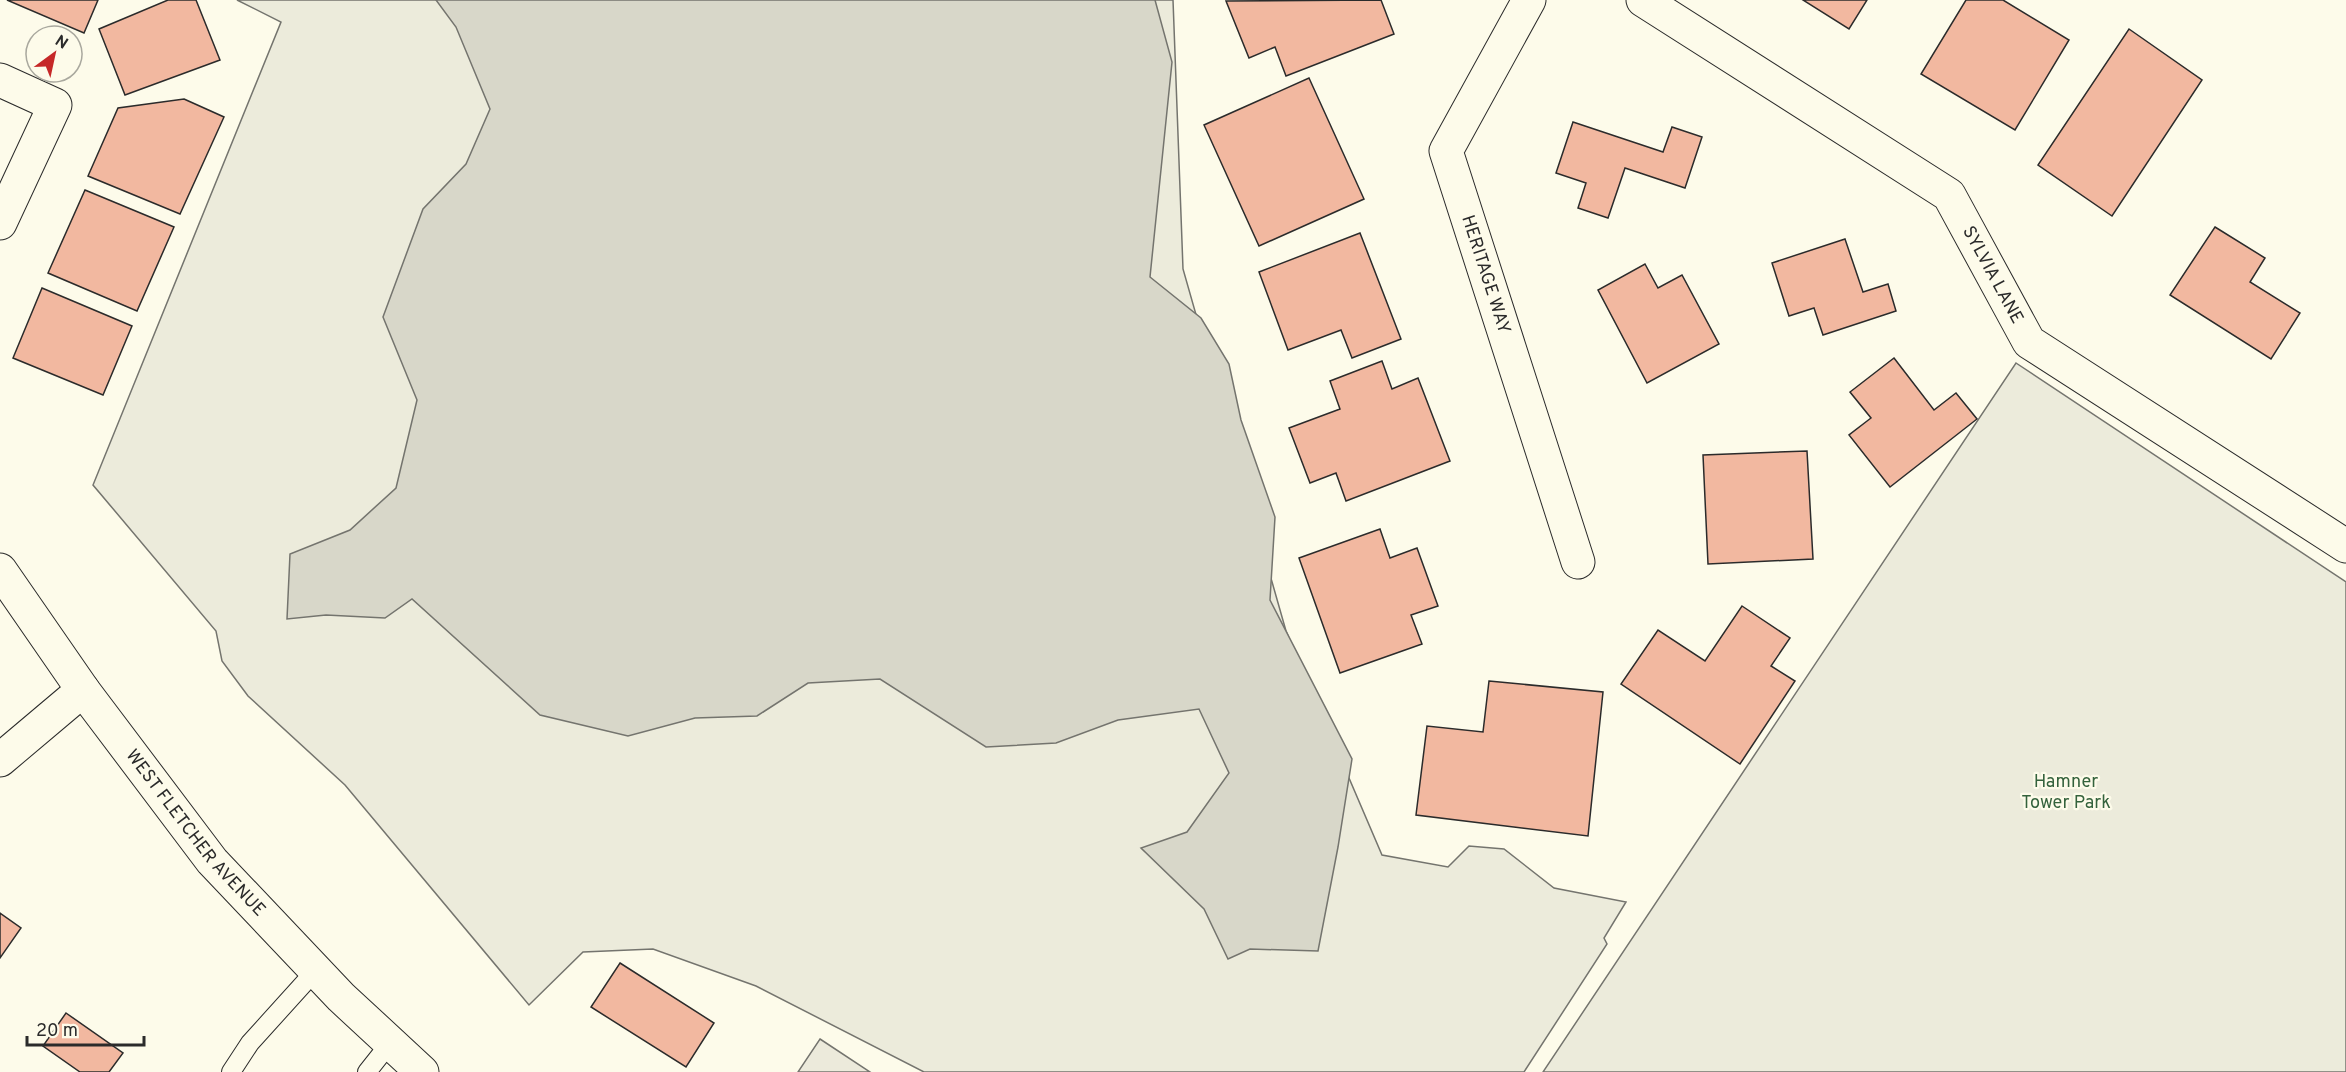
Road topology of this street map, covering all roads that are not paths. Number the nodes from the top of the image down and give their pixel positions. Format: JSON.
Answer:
{"nodes":[{"id":1,"x":1529,"y":0,"type":"edge"},
{"id":2,"x":1643,"y":0,"type":"edge"},
{"id":3,"x":0,"y":80,"type":"edge"},
{"id":4,"x":0,"y":224,"type":"edge"},
{"id":5,"x":2346,"y":546,"type":"edge"},
{"id":6,"x":1578,"y":562,"type":"dead end"},
{"id":7,"x":0,"y":570,"type":"edge"},
{"id":8,"x":83,"y":690,"type":"junction"},
{"id":9,"x":0,"y":759,"type":"edge"},
{"id":10,"x":316,"y":970,"type":"junction"},
{"id":11,"x":390,"y":1043,"type":"junction"},
{"id":12,"x":231,"y":1072,"type":"edge"},
{"id":13,"x":367,"y":1072,"type":"edge"},
{"id":14,"x":422,"y":1072,"type":"edge"}],
"edges":[{"from":1,"to":6,"type":"street","name":"HERITAGE WAY"},
{"from":2,"to":5,"type":"street","name":"SYLVIA LANE"},
{"from":3,"to":4,"type":"street"},
{"from":7,"to":8,"type":"street","name":"WEST FLETCHER AVENUE"},
{"from":8,"to":9,"type":"street"},
{"from":8,"to":10,"type":"street","name":"WEST FLETCHER AVENUE"},
{"from":10,"to":11,"type":"street","name":"WEST FLETCHER AVENUE"},
{"from":10,"to":12,"type":"lane"},
{"from":11,"to":13,"type":"lane"},
{"from":11,"to":14,"type":"street","name":"WEST FLETCHER AVENUE"}]}
